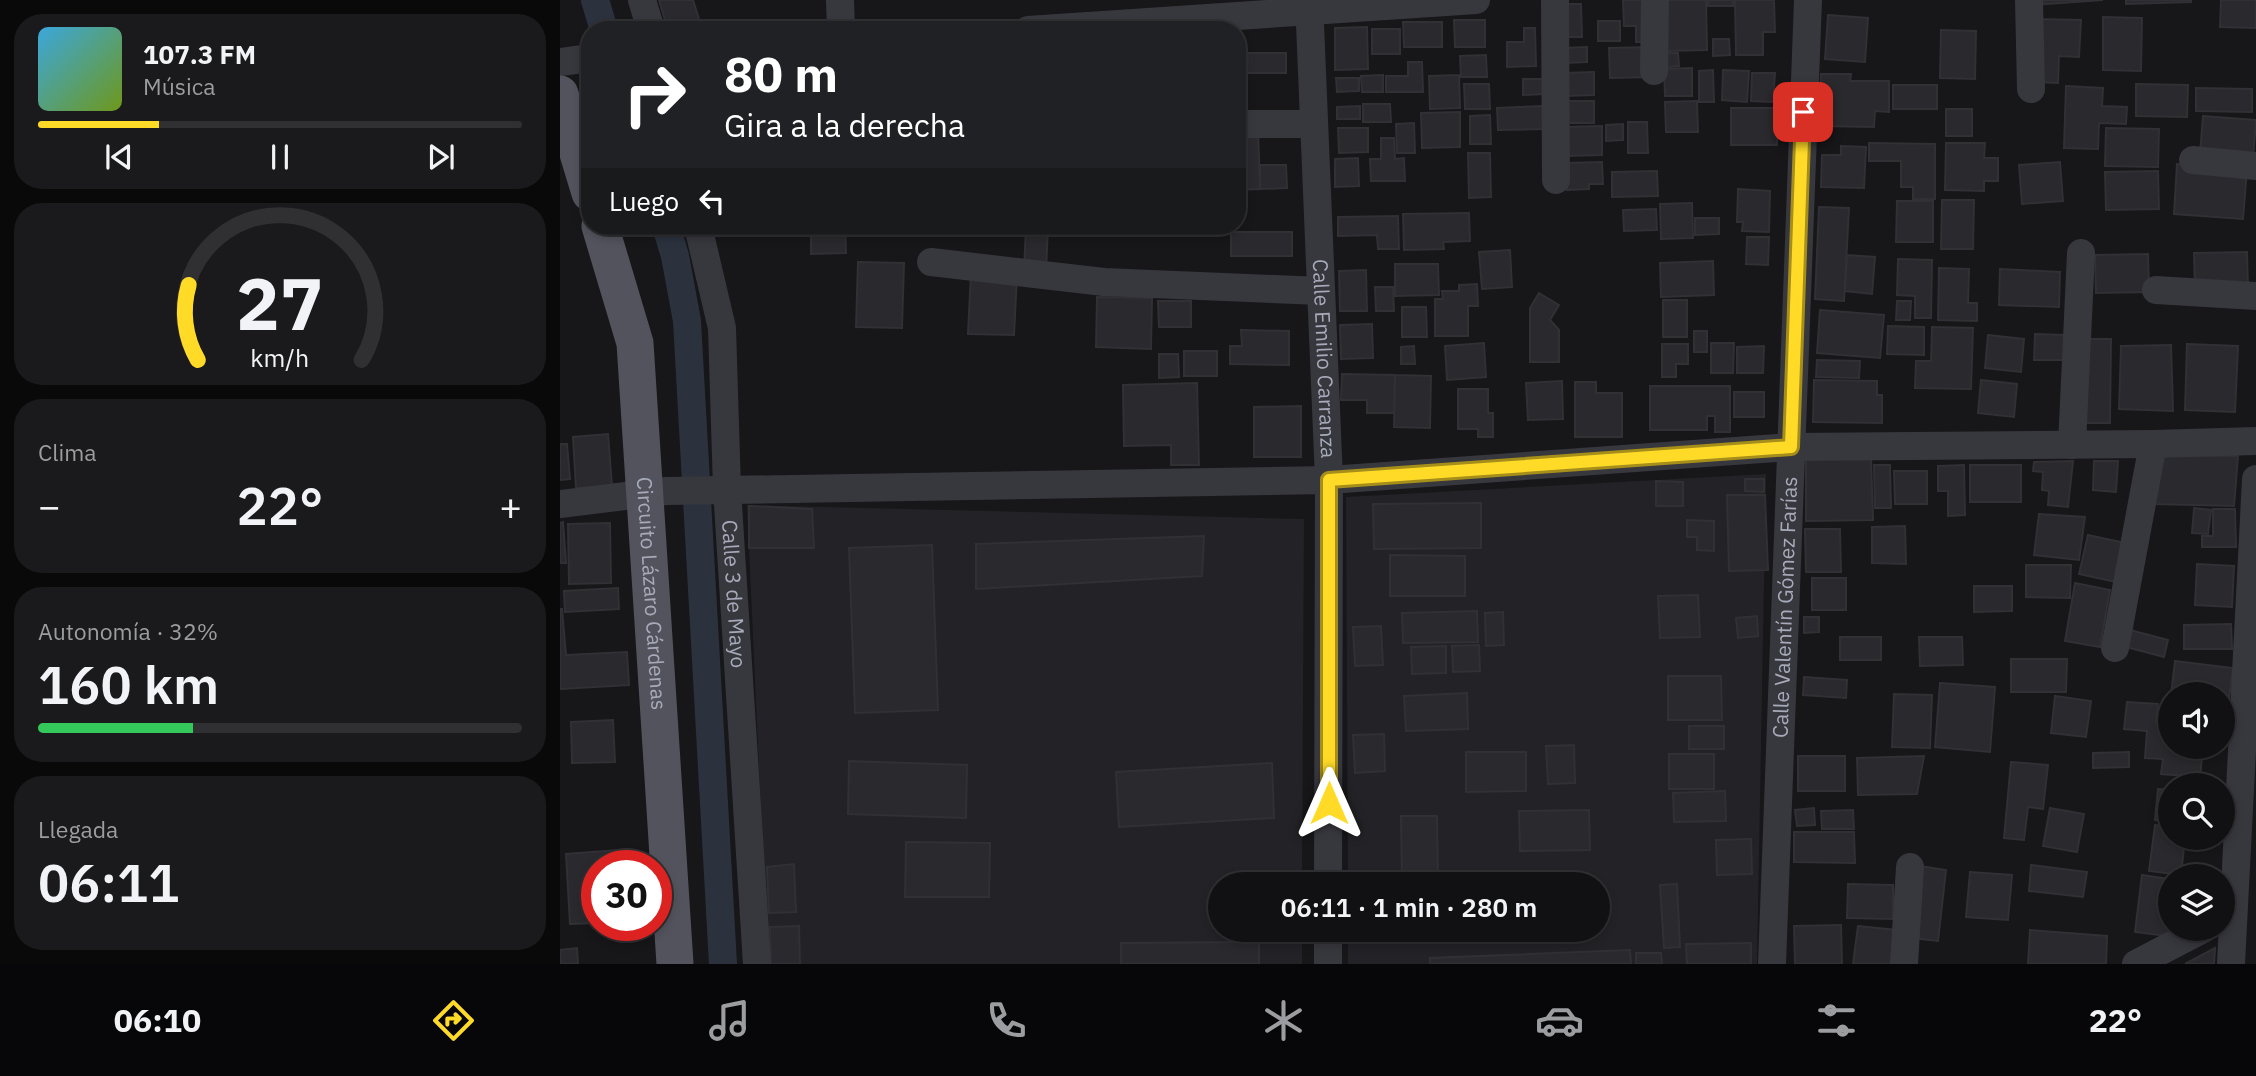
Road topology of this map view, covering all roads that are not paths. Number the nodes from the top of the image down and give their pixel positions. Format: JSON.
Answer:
{"nodes":[{"id":1,"x":642,"y":0,"type":"edge"},
{"id":2,"x":839,"y":0,"type":"edge"},
{"id":3,"x":1476,"y":0,"type":"edge"},
{"id":4,"x":1555,"y":0,"type":"edge"},
{"id":5,"x":1655,"y":0,"type":"edge"},
{"id":6,"x":1808,"y":0,"type":"edge"},
{"id":7,"x":2029,"y":0,"type":"edge"},
{"id":8,"x":1309,"y":6,"type":"edge"},
{"id":9,"x":648,"y":21,"type":"edge"},
{"id":10,"x":840,"y":21,"type":"edge"},
{"id":11,"x":1133,"y":21,"type":"edge"},
{"id":12,"x":581,"y":59,"type":"edge"},
{"id":13,"x":560,"y":62,"type":"edge"},
{"id":14,"x":1654,"y":71,"type":"dead end"},
{"id":15,"x":2031,"y":89,"type":"dead end"},
{"id":16,"x":560,"y":94,"type":"edge"},
{"id":17,"x":1246,"y":124,"type":"edge"},
{"id":18,"x":1314,"y":124,"type":"junction"},
{"id":19,"x":2193,"y":160,"type":"dead end"},
{"id":20,"x":581,"y":163,"type":"edge"},
{"id":21,"x":2256,"y":166,"type":"edge"},
{"id":22,"x":1556,"y":180,"type":"dead end"},
{"id":23,"x":603,"y":235,"type":"edge"},
{"id":24,"x":700,"y":235,"type":"edge"},
{"id":25,"x":2081,"y":253,"type":"dead end"},
{"id":26,"x":931,"y":262,"type":"dead end"},
{"id":27,"x":2156,"y":290,"type":"dead end"},
{"id":28,"x":1321,"y":291,"type":"junction"},
{"id":29,"x":2256,"y":296,"type":"edge"},
{"id":30,"x":2256,"y":441,"type":"edge"},
{"id":31,"x":2153,"y":444,"type":"junction"},
{"id":32,"x":2072,"y":445,"type":"junction"},
{"id":33,"x":1791,"y":447,"type":"junction"},
{"id":34,"x":2256,"y":479,"type":"edge"},
{"id":35,"x":1329,"y":480,"type":"junction"},
{"id":36,"x":721,"y":489,"type":"junction"},
{"id":37,"x":655,"y":491,"type":"junction"},
{"id":38,"x":560,"y":504,"type":"edge"},
{"id":39,"x":2115,"y":648,"type":"dead end"},
{"id":40,"x":1910,"y":867,"type":"dead end"},
{"id":41,"x":1328,"y":872,"type":"edge"},
{"id":42,"x":2238,"y":912,"type":"edge"},
{"id":43,"x":2180,"y":941,"type":"edge"},
{"id":44,"x":1328,"y":942,"type":"edge"},
{"id":45,"x":675,"y":964,"type":"edge"},
{"id":46,"x":757,"y":964,"type":"edge"},
{"id":47,"x":1328,"y":964,"type":"edge"},
{"id":48,"x":1772,"y":964,"type":"edge"},
{"id":49,"x":1904,"y":964,"type":"edge"},
{"id":50,"x":2136,"y":964,"type":"edge"},
{"id":51,"x":2231,"y":964,"type":"edge"}],
"edges":[{"from":1,"to":9,"type":"street"},
{"from":2,"to":10,"type":"street"},
{"from":3,"to":8,"type":"street"},
{"from":4,"to":22,"type":"street"},
{"from":5,"to":14,"type":"street"},
{"from":6,"to":33,"type":"street","name":"Calle Valentín Gómez Farías"},
{"from":7,"to":15,"type":"street"},
{"from":8,"to":11,"type":"street"},
{"from":8,"to":18,"type":"street","name":"Calle Emilio Carranza"},
{"from":12,"to":13,"type":"street"},
{"from":16,"to":20,"type":"main road"},
{"from":17,"to":18,"type":"street"},
{"from":18,"to":28,"type":"street","name":"Calle Emilio Carranza"},
{"from":19,"to":21,"type":"street"},
{"from":23,"to":37,"type":"main road","name":"Circuito Lázaro Cárdenas"},
{"from":24,"to":36,"type":"street","name":"Calle 3 de Mayo"},
{"from":25,"to":32,"type":"street"},
{"from":26,"to":28,"type":"street"},
{"from":27,"to":29,"type":"street"},
{"from":28,"to":35,"type":"street","name":"Calle Emilio Carranza"},
{"from":30,"to":31,"type":"street"},
{"from":31,"to":32,"type":"street"},
{"from":31,"to":39,"type":"street"},
{"from":32,"to":33,"type":"street"},
{"from":33,"to":35,"type":"street"},
{"from":33,"to":48,"type":"street","name":"Calle Valentín Gómez Farías"},
{"from":34,"to":42,"type":"street"},
{"from":35,"to":36,"type":"street"},
{"from":35,"to":41,"type":"street","name":"Calle Emilio Carranza"},
{"from":36,"to":37,"type":"street"},
{"from":36,"to":46,"type":"street","name":"Calle 3 de Mayo"},
{"from":37,"to":38,"type":"street"},
{"from":37,"to":45,"type":"main road","name":"Circuito Lázaro Cárdenas"},
{"from":40,"to":49,"type":"street"},
{"from":42,"to":51,"type":"street"},
{"from":43,"to":50,"type":"street"},
{"from":44,"to":47,"type":"street"}]}
